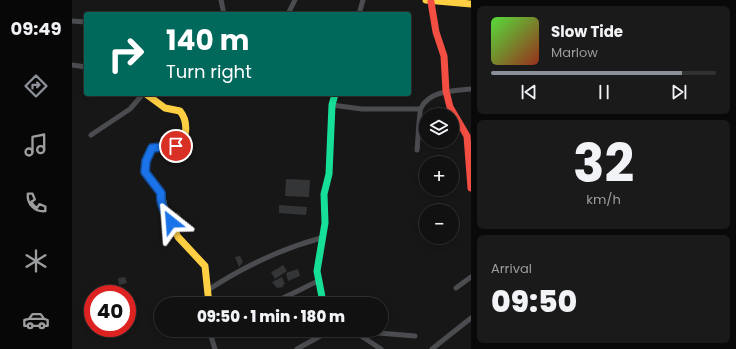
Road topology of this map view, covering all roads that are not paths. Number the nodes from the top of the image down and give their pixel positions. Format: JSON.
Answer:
{"nodes":[{"id":1,"x":221,"y":0,"type":"edge"},
{"id":2,"x":295,"y":0,"type":"edge"},
{"id":3,"x":363,"y":0,"type":"edge"},
{"id":4,"x":428,"y":1,"type":"edge"},
{"id":5,"x":471,"y":4,"type":"edge"},
{"id":6,"x":224,"y":12,"type":"edge"},
{"id":7,"x":289,"y":12,"type":"edge"},
{"id":8,"x":360,"y":12,"type":"edge"},
{"id":9,"x":72,"y":21,"type":"edge"},
{"id":10,"x":84,"y":22,"type":"edge"},
{"id":11,"x":72,"y":65,"type":"edge"},
{"id":12,"x":84,"y":67,"type":"edge"},
{"id":13,"x":471,"y":89,"type":"edge"},
{"id":14,"x":446,"y":91,"type":"junction"},
{"id":15,"x":141,"y":96,"type":"edge"},
{"id":16,"x":148,"y":96,"type":"edge"},
{"id":17,"x":334,"y":96,"type":"edge"},
{"id":18,"x":332,"y":105,"type":"junction"},
{"id":19,"x":421,"y":108,"type":"edge"},
{"id":20,"x":419,"y":109,"type":"edge"},
{"id":21,"x":419,"y":130,"type":"edge"},
{"id":22,"x":91,"y":135,"type":"dead end"},
{"id":23,"x":418,"y":150,"type":"dead end"},
{"id":24,"x":471,"y":188,"type":"edge"},
{"id":25,"x":322,"y":238,"type":"junction"},
{"id":26,"x":471,"y":277,"type":"edge"},
{"id":27,"x":318,"y":281,"type":"junction"},
{"id":28,"x":456,"y":288,"type":"dead end"},
{"id":29,"x":208,"y":290,"type":"junction"},
{"id":30,"x":208,"y":297,"type":"edge"},
{"id":31,"x":289,"y":297,"type":"edge"},
{"id":32,"x":322,"y":297,"type":"edge"},
{"id":33,"x":471,"y":318,"type":"edge"},
{"id":34,"x":388,"y":334,"type":"edge"},
{"id":35,"x":415,"y":336,"type":"dead end"},
{"id":36,"x":210,"y":337,"type":"edge"},
{"id":37,"x":318,"y":337,"type":"edge"},
{"id":38,"x":363,"y":337,"type":"edge"},
{"id":39,"x":215,"y":349,"type":"edge"},
{"id":40,"x":297,"y":349,"type":"edge"},
{"id":41,"x":381,"y":349,"type":"edge"},
{"id":42,"x":432,"y":349,"type":"edge"}],
"edges":[{"from":1,"to":6,"type":"street"},
{"from":2,"to":7,"type":"street"},
{"from":3,"to":8,"type":"street"},
{"from":4,"to":5,"type":"street"},
{"from":4,"to":14,"type":"street"},
{"from":9,"to":10,"type":"street"},
{"from":11,"to":12,"type":"street"},
{"from":13,"to":14,"type":"street"},
{"from":14,"to":19,"type":"street"},
{"from":14,"to":24,"type":"street"},
{"from":15,"to":22,"type":"street"},
{"from":16,"to":29,"type":"street"},
{"from":17,"to":18,"type":"street"},
{"from":18,"to":20,"type":"street"},
{"from":18,"to":25,"type":"street"},
{"from":21,"to":23,"type":"street"},
{"from":25,"to":27,"type":"street"},
{"from":25,"to":29,"type":"street"},
{"from":26,"to":28,"type":"street"},
{"from":27,"to":31,"type":"street"},
{"from":27,"to":32,"type":"street"},
{"from":29,"to":30,"type":"street"},
{"from":33,"to":42,"type":"street"},
{"from":34,"to":35,"type":"street"},
{"from":36,"to":39,"type":"street"},
{"from":37,"to":40,"type":"street"},
{"from":38,"to":41,"type":"street"}]}
